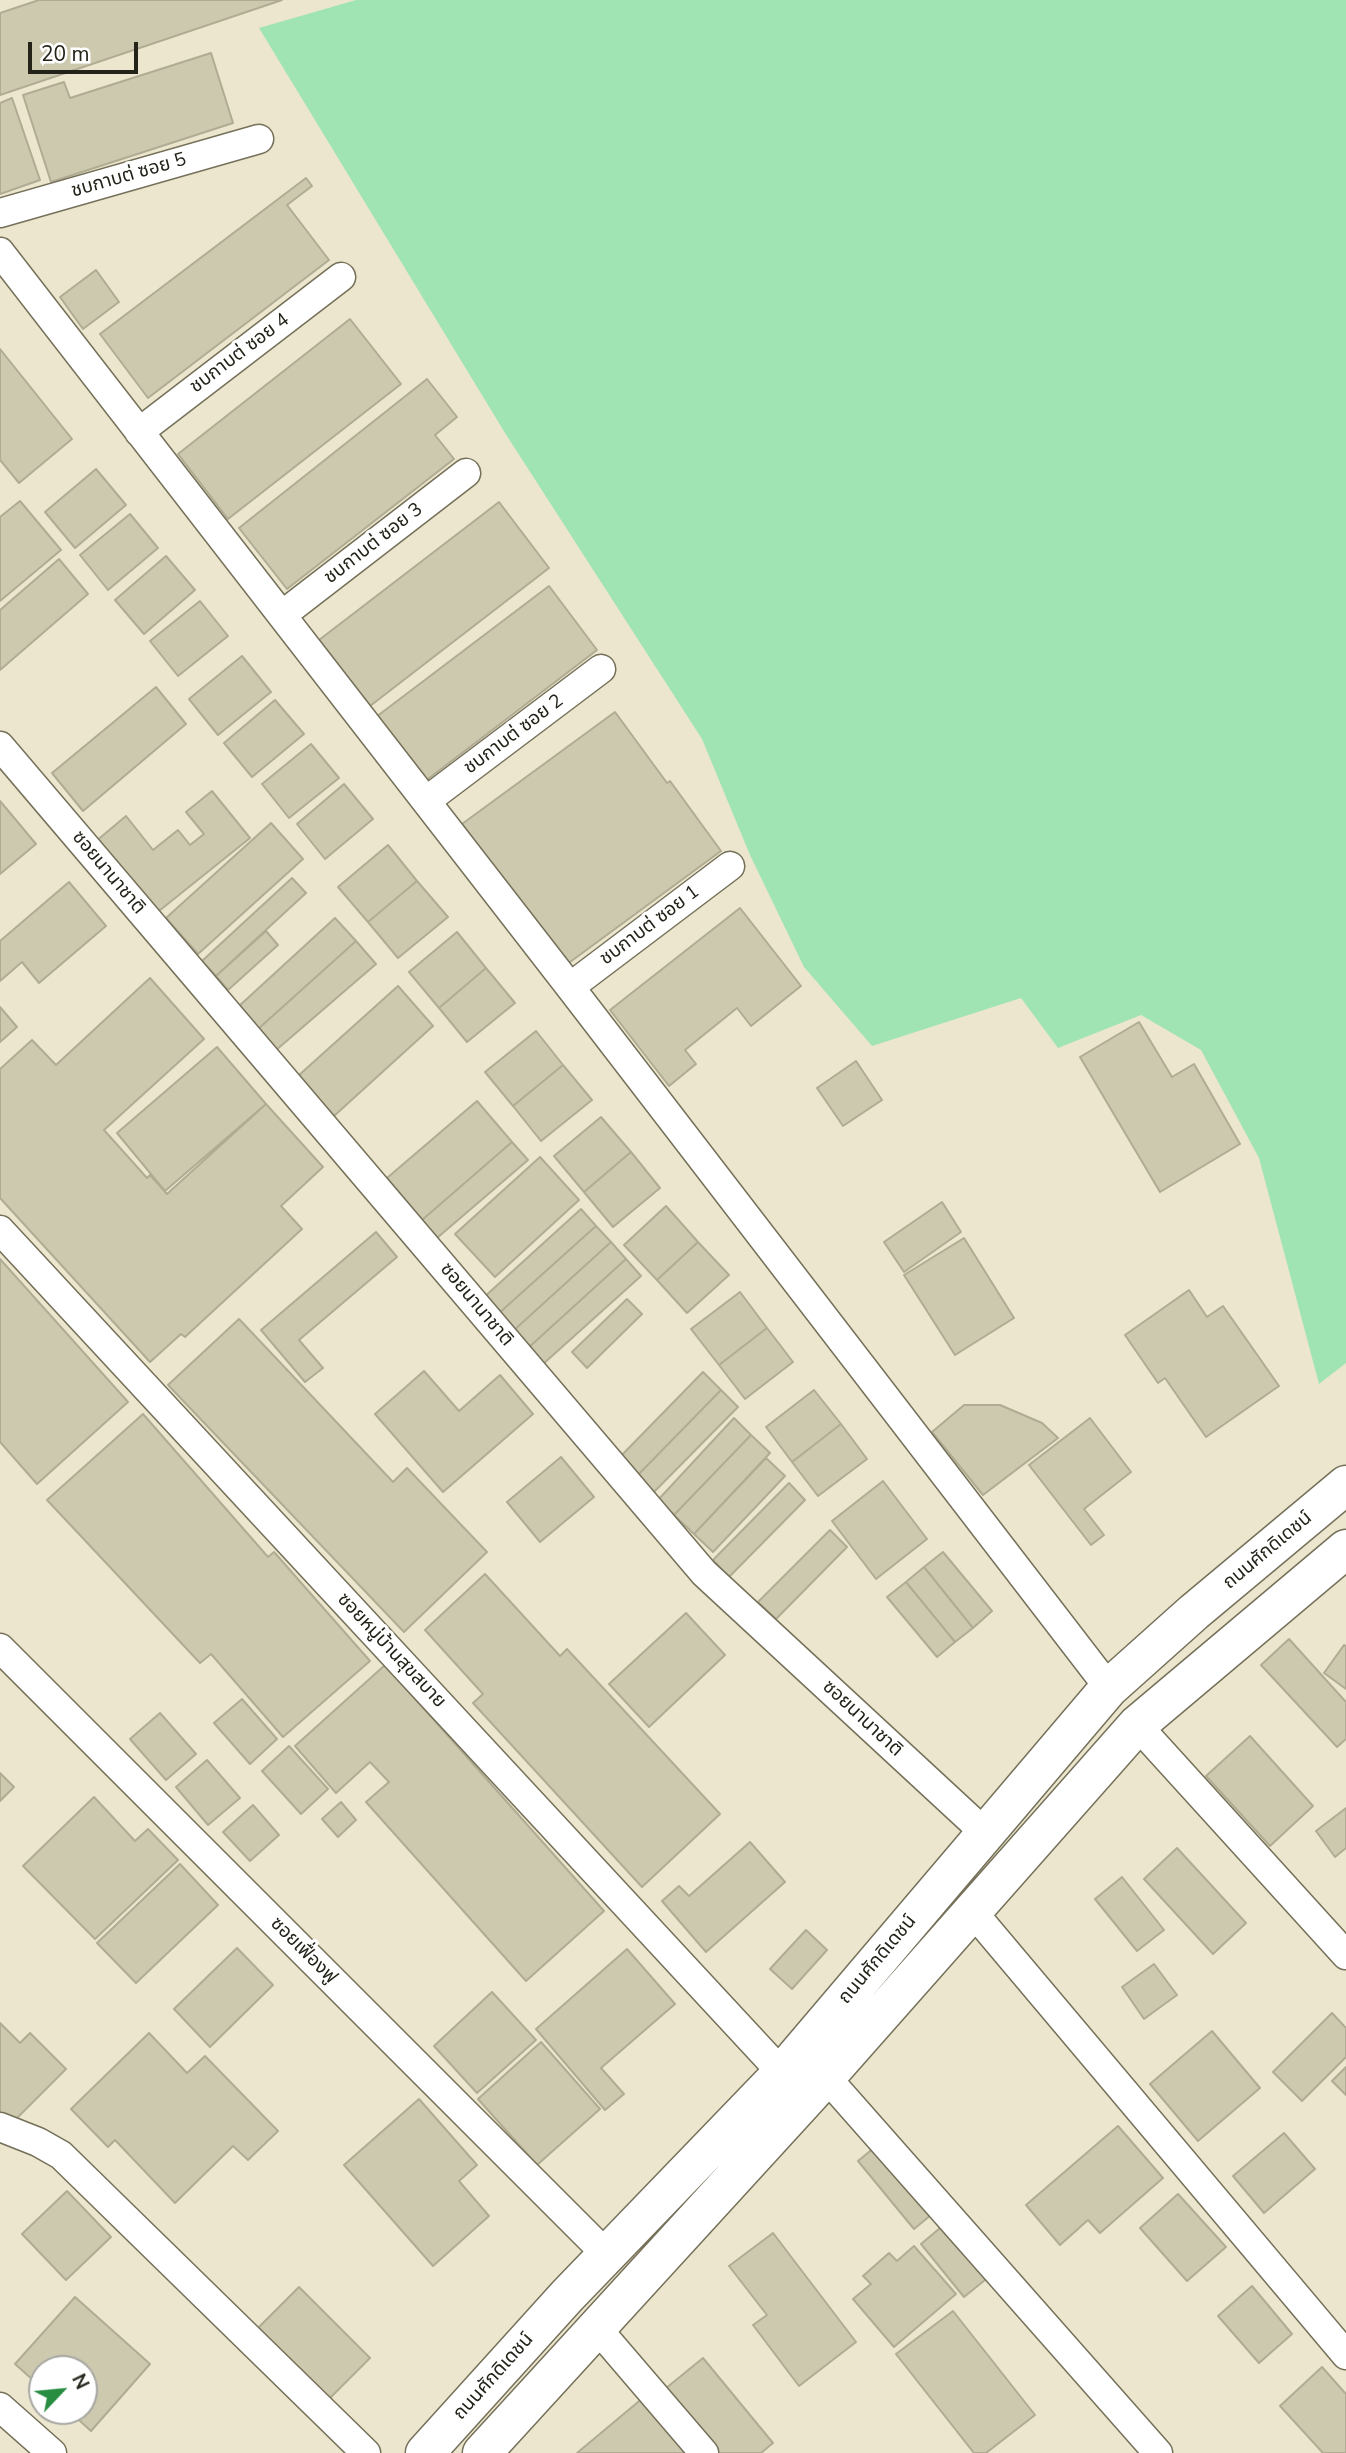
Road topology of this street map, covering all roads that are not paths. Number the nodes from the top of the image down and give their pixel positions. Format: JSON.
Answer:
{"nodes":[{"id":1,"x":259,"y":139,"type":"dead end"},
{"id":2,"x":0,"y":213,"type":"edge"},
{"id":3,"x":0,"y":252,"type":"edge"},
{"id":4,"x":341,"y":277,"type":"dead end"},
{"id":5,"x":139,"y":432,"type":"junction"},
{"id":6,"x":466,"y":473,"type":"dead end"},
{"id":7,"x":282,"y":615,"type":"junction"},
{"id":8,"x":601,"y":669,"type":"dead end"},
{"id":9,"x":0,"y":746,"type":"edge"},
{"id":10,"x":426,"y":801,"type":"junction"},
{"id":11,"x":730,"y":866,"type":"dead end"},
{"id":12,"x":570,"y":987,"type":"junction"},
{"id":13,"x":0,"y":1230,"type":"edge"},
{"id":14,"x":1346,"y":1485,"type":"edge"},
{"id":15,"x":1346,"y":1549,"type":"edge"},
{"id":16,"x":0,"y":1648,"type":"edge"},
{"id":17,"x":1109,"y":1688,"type":"junction"},
{"id":18,"x":1137,"y":1725,"type":"junction"},
{"id":19,"x":984,"y":1832,"type":"junction"},
{"id":20,"x":972,"y":1911,"type":"junction"},
{"id":21,"x":1346,"y":1955,"type":"edge"},
{"id":22,"x":782,"y":2073,"type":"junction"},
{"id":23,"x":826,"y":2077,"type":"junction"},
{"id":24,"x":0,"y":2127,"type":"edge"},
{"id":25,"x":607,"y":2255,"type":"junction"},
{"id":26,"x":596,"y":2327,"type":"junction"},
{"id":27,"x":1346,"y":2355,"type":"edge"},
{"id":28,"x":0,"y":2407,"type":"edge"},
{"id":29,"x":52,"y":2453,"type":"edge"},
{"id":30,"x":366,"y":2453,"type":"edge"},
{"id":31,"x":425,"y":2453,"type":"edge"},
{"id":32,"x":482,"y":2453,"type":"edge"},
{"id":33,"x":704,"y":2453,"type":"edge"},
{"id":34,"x":1158,"y":2453,"type":"edge"}],
"edges":[{"from":1,"to":2,"type":"street","name":"ชบกาบต่ ซอย 5"},
{"from":3,"to":5,"type":"street"},
{"from":4,"to":5,"type":"street","name":"ชบกาบต่ ซอย 4"},
{"from":5,"to":7,"type":"street"},
{"from":6,"to":7,"type":"street","name":"ชบกาบต่ ซอย 3"},
{"from":7,"to":10,"type":"street"},
{"from":8,"to":10,"type":"street","name":"ชบกาบต่ ซอย 2"},
{"from":9,"to":19,"type":"street","name":"ซอยนานาชาติ"},
{"from":10,"to":12,"type":"street"},
{"from":11,"to":12,"type":"street","name":"ชบกาบต่ ซอย 1"},
{"from":12,"to":17,"type":"street"},
{"from":13,"to":22,"type":"street","name":"ซอยหมู่บ้านสุขสบาย"},
{"from":14,"to":17,"type":"main road","name":"ถนนศักดิเดชน์"},
{"from":15,"to":18,"type":"main road"},
{"from":16,"to":25,"type":"street","name":"ซอยเฟื่องฟู"},
{"from":17,"to":19,"type":"main road","name":"ถนนศักดิเดชน์"},
{"from":18,"to":20,"type":"main road"},
{"from":18,"to":21,"type":"street"},
{"from":19,"to":22,"type":"main road","name":"ถนนศักดิเดชน์"},
{"from":20,"to":23,"type":"main road"},
{"from":20,"to":27,"type":"street"},
{"from":22,"to":25,"type":"main road","name":"ถนนศักดิเดชน์"},
{"from":23,"to":26,"type":"main road"},
{"from":23,"to":34,"type":"street"},
{"from":24,"to":30,"type":"street"},
{"from":25,"to":31,"type":"main road","name":"ถนนศักดิเดชน์"},
{"from":26,"to":32,"type":"main road"},
{"from":26,"to":33,"type":"street"},
{"from":28,"to":29,"type":"street"}]}
